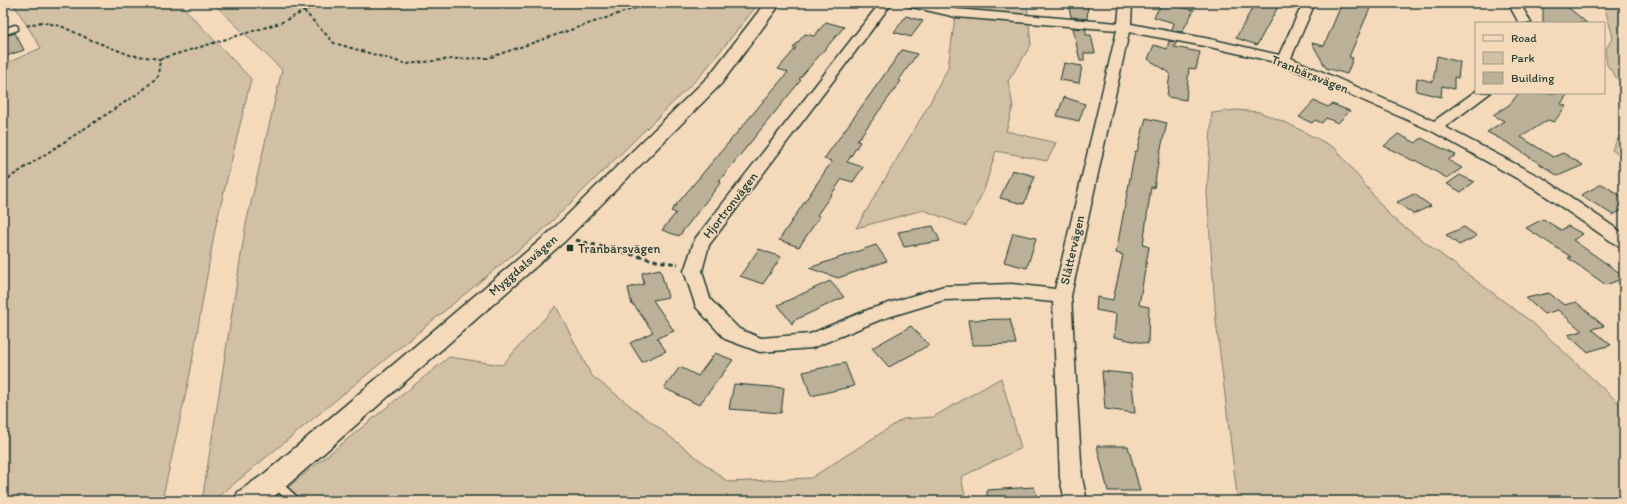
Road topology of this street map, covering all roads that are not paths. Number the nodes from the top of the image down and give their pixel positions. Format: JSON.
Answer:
{"nodes":[{"id":1,"x":773,"y":3,"type":"edge"},
{"id":2,"x":886,"y":3,"type":"edge"},
{"id":3,"x":912,"y":3,"type":"edge"},
{"id":4,"x":1126,"y":3,"type":"edge"},
{"id":5,"x":1309,"y":3,"type":"edge"},
{"id":6,"x":1514,"y":3,"type":"edge"},
{"id":7,"x":1524,"y":22,"type":"edge"},
{"id":8,"x":1124,"y":27,"type":"junction"},
{"id":9,"x":15,"y":28,"type":"road end"},
{"id":10,"x":3,"y":32,"type":"edge"},
{"id":11,"x":1283,"y":60,"type":"junction"},
{"id":12,"x":1482,"y":94,"type":"edge"},
{"id":13,"x":1435,"y":127,"type":"junction"},
{"id":14,"x":1624,"y":242,"type":"edge"},
{"id":15,"x":1062,"y":296,"type":"junction"},
{"id":16,"x":274,"y":482,"type":"junction"},
{"id":17,"x":247,"y":501,"type":"edge"},
{"id":18,"x":295,"y":501,"type":"edge"},
{"id":19,"x":1076,"y":501,"type":"edge"}],
"edges":[{"from":1,"to":16,"type":"street","name":"Myggdalsvägen"},
{"from":2,"to":15,"type":"street","name":"Hjortronvägen"},
{"from":3,"to":8,"type":"street","name":"Tranbärsvägen"},
{"from":4,"to":8,"type":"street","name":"Slåttervägen"},
{"from":5,"to":11,"type":"street"},
{"from":6,"to":7,"type":"street"},
{"from":8,"to":11,"type":"street","name":"Tranbärsvägen"},
{"from":8,"to":15,"type":"street","name":"Slåttervägen"},
{"from":9,"to":10,"type":"lane"},
{"from":11,"to":13,"type":"street","name":"Tranbärsvägen"},
{"from":12,"to":13,"type":"street"},
{"from":13,"to":14,"type":"street","name":"Tranbärsvägen"},
{"from":15,"to":19,"type":"street","name":"Slåttervägen"},
{"from":16,"to":17,"type":"street","name":"Myggdalsvägen"},
{"from":16,"to":18,"type":"lane"}]}
